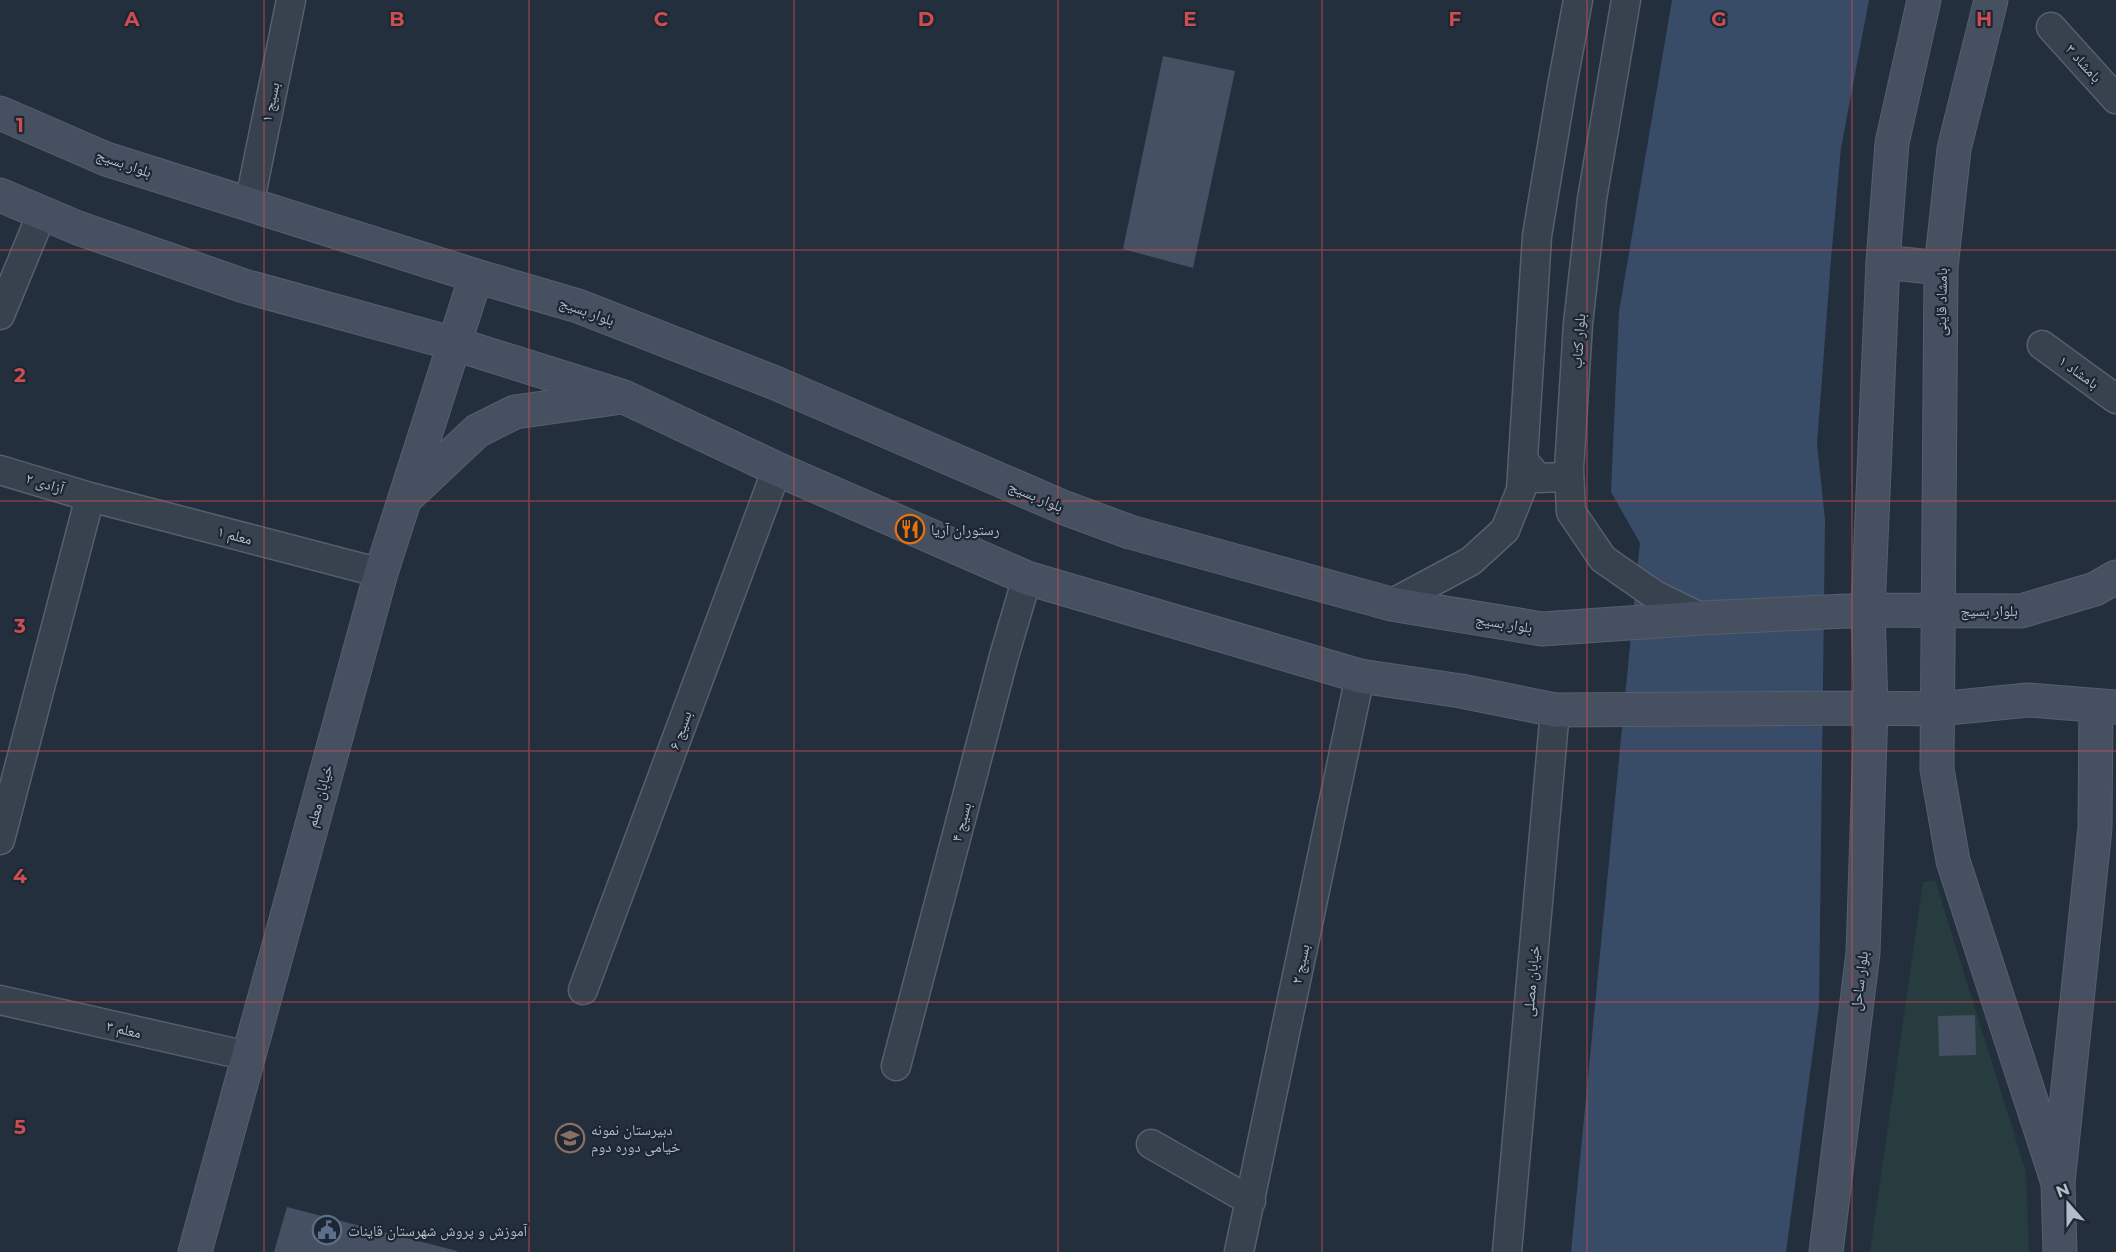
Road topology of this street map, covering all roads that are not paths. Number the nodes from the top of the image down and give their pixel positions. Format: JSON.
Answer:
{"nodes":[{"id":1,"x":291,"y":0,"type":"edge"},
{"id":2,"x":1578,"y":0,"type":"edge"},
{"id":3,"x":1626,"y":0,"type":"edge"},
{"id":4,"x":1924,"y":0,"type":"edge"},
{"id":5,"x":1991,"y":0,"type":"edge"},
{"id":6,"x":2051,"y":27,"type":"dead end"},
{"id":7,"x":2116,"y":99,"type":"edge"},
{"id":8,"x":0,"y":113,"type":"edge"},
{"id":9,"x":0,"y":195,"type":"edge"},
{"id":10,"x":249,"y":205,"type":"junction"},
{"id":11,"x":42,"y":213,"type":"junction"},
{"id":12,"x":1883,"y":262,"type":"junction"},
{"id":13,"x":1941,"y":268,"type":"junction"},
{"id":14,"x":476,"y":276,"type":"junction"},
{"id":15,"x":0,"y":315,"type":"edge"},
{"id":16,"x":455,"y":344,"type":"junction"},
{"id":17,"x":2042,"y":345,"type":"dead end"},
{"id":18,"x":624,"y":397,"type":"junction"},
{"id":19,"x":2116,"y":399,"type":"edge"},
{"id":20,"x":1524,"y":461,"type":"junction"},
{"id":21,"x":777,"y":469,"type":"junction"},
{"id":22,"x":1569,"y":469,"type":"junction"},
{"id":23,"x":0,"y":470,"type":"edge"},
{"id":24,"x":90,"y":497,"type":"junction"},
{"id":25,"x":404,"y":500,"type":"junction"},
{"id":26,"x":381,"y":573,"type":"junction"},
{"id":27,"x":2116,"y":577,"type":"edge"},
{"id":28,"x":1027,"y":578,"type":"junction"},
{"id":29,"x":1391,"y":604,"type":"junction"},
{"id":30,"x":1868,"y":610,"type":"junction"},
{"id":31,"x":1938,"y":610,"type":"junction"},
{"id":32,"x":1702,"y":618,"type":"junction"},
{"id":33,"x":1360,"y":676,"type":"junction"},
{"id":34,"x":2106,"y":707,"type":"edge"},
{"id":35,"x":1871,"y":708,"type":"junction"},
{"id":36,"x":1555,"y":710,"type":"junction"},
{"id":37,"x":1938,"y":710,"type":"junction"},
{"id":38,"x":4,"y":812,"type":"edge"},
{"id":39,"x":0,"y":840,"type":"edge"},
{"id":40,"x":583,"y":990,"type":"dead end"},
{"id":41,"x":0,"y":1000,"type":"edge"},
{"id":42,"x":248,"y":1056,"type":"junction"},
{"id":43,"x":897,"y":1066,"type":"dead end"},
{"id":44,"x":1151,"y":1144,"type":"dead end"},
{"id":45,"x":2058,"y":1183,"type":"junction"},
{"id":46,"x":1251,"y":1201,"type":"junction"},
{"id":47,"x":195,"y":1252,"type":"edge"},
{"id":48,"x":1239,"y":1252,"type":"edge"},
{"id":49,"x":1507,"y":1252,"type":"edge"},
{"id":50,"x":1826,"y":1252,"type":"edge"},
{"id":51,"x":2060,"y":1252,"type":"edge"}],
"edges":[{"from":1,"to":10,"type":"street","name":"بسیج ۱"},
{"from":2,"to":20,"type":"street"},
{"from":3,"to":22,"type":"street","name":"بلوار کتاب"},
{"from":4,"to":12,"type":"main road"},
{"from":5,"to":13,"type":"main road","name":"بامشاد قاینی"},
{"from":6,"to":7,"type":"street","name":"بامشاد ۳"},
{"from":8,"to":10,"type":"main road","name":"بلوار بسیج"},
{"from":9,"to":11,"type":"main road"},
{"from":10,"to":14,"type":"main road","name":"بلوار بسیج"},
{"from":11,"to":15,"type":"street"},
{"from":11,"to":16,"type":"main road"},
{"from":12,"to":13,"type":"main road"},
{"from":12,"to":30,"type":"main road"},
{"from":13,"to":31,"type":"main road","name":"بامشاد قاینی"},
{"from":14,"to":16,"type":"main road","name":"خیابان معلم"},
{"from":14,"to":29,"type":"main road","name":"بلوار بسیج"},
{"from":16,"to":18,"type":"main road"},
{"from":16,"to":25,"type":"main road","name":"خیابان معلم"},
{"from":17,"to":19,"type":"street","name":"بامشاد ۱"},
{"from":18,"to":21,"type":"main road"},
{"from":18,"to":25,"type":"main road"},
{"from":20,"to":22,"type":"street"},
{"from":20,"to":29,"type":"street"},
{"from":21,"to":28,"type":"main road"},
{"from":21,"to":40,"type":"street","name":"بسیج ۶"},
{"from":22,"to":32,"type":"street","name":"بلوار کتاب"},
{"from":23,"to":24,"type":"street","name":"آزادی ۲"},
{"from":24,"to":26,"type":"street","name":"معلم ۱"},
{"from":24,"to":38,"type":"street"},
{"from":25,"to":26,"type":"main road","name":"خیابان معلم"},
{"from":26,"to":42,"type":"main road","name":"خیابان معلم"},
{"from":27,"to":31,"type":"main road","name":"بلوار بسیج"},
{"from":28,"to":33,"type":"main road"},
{"from":28,"to":43,"type":"street","name":"بسیج ۴"},
{"from":29,"to":32,"type":"main road","name":"بلوار بسیج"},
{"from":30,"to":31,"type":"main road","name":"بلوار بسیج"},
{"from":30,"to":32,"type":"main road","name":"بلوار بسیج"},
{"from":30,"to":35,"type":"main road","name":"بلوار ساحل"},
{"from":31,"to":37,"type":"main road","name":"بامشاد قاینی"},
{"from":33,"to":36,"type":"main road"},
{"from":33,"to":46,"type":"street","name":"بسیج ۲"},
{"from":34,"to":37,"type":"main road"},
{"from":34,"to":45,"type":"main road"},
{"from":35,"to":36,"type":"main road"},
{"from":35,"to":37,"type":"main road"},
{"from":35,"to":50,"type":"main road","name":"بلوار ساحل"},
{"from":36,"to":49,"type":"street","name":"خیابان مصلی"},
{"from":37,"to":45,"type":"main road"},
{"from":38,"to":39,"type":"street"},
{"from":41,"to":42,"type":"street","name":"معلم ۳"},
{"from":42,"to":47,"type":"main road","name":"خیابان معلم"},
{"from":44,"to":46,"type":"street"},
{"from":45,"to":51,"type":"main road"},
{"from":46,"to":48,"type":"street","name":"بسیج ۲"}]}
